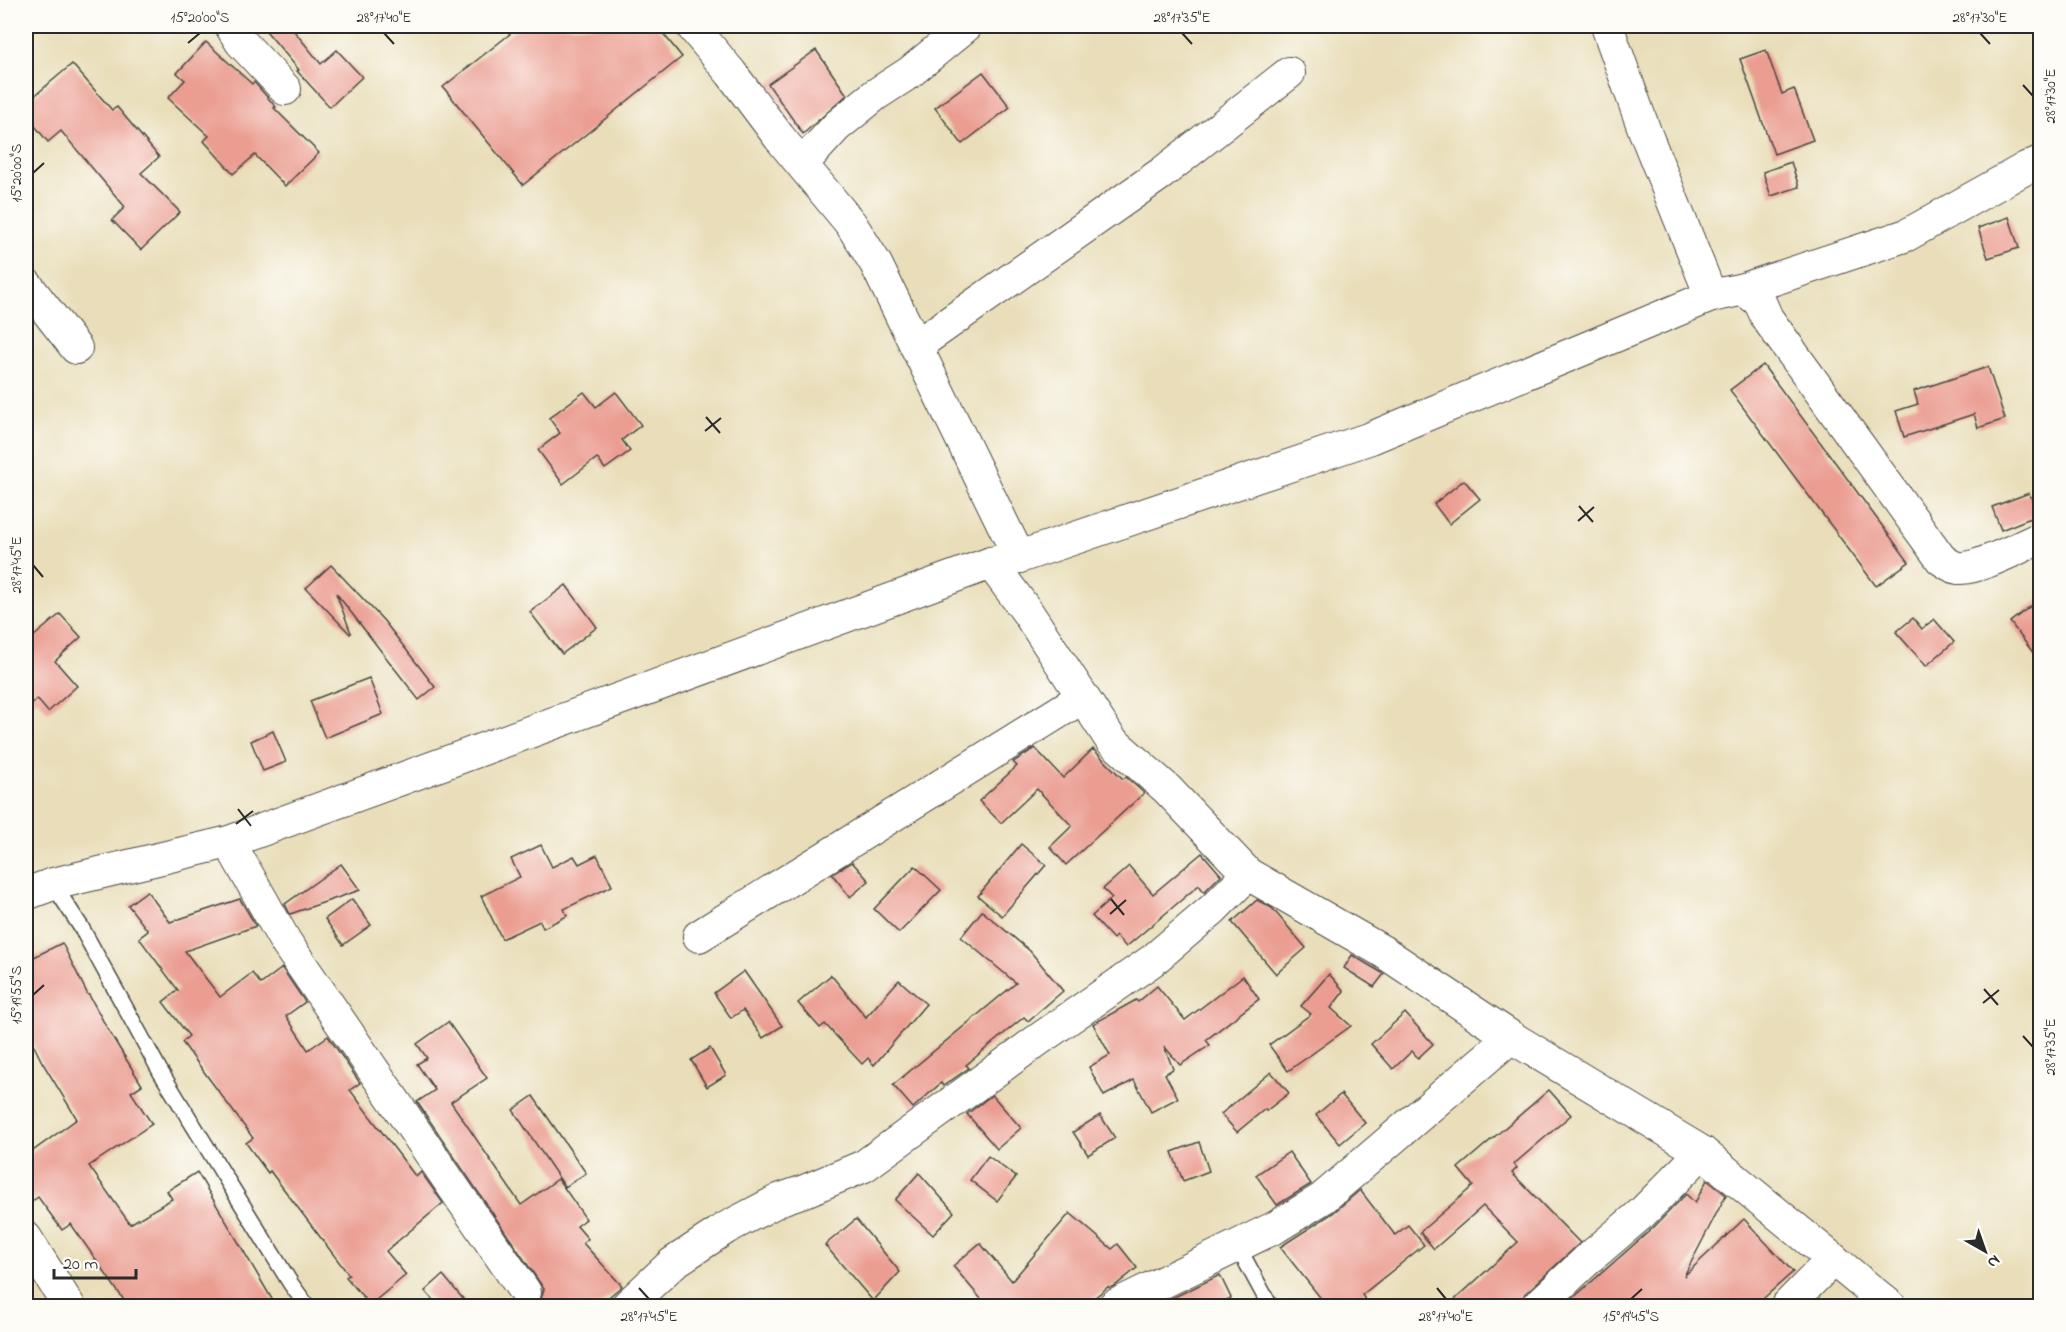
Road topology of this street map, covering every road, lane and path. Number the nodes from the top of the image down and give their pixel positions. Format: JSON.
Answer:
{"nodes":[{"id":1,"x":231,"y":26,"type":"edge"},
{"id":2,"x":692,"y":26,"type":"edge"},
{"id":3,"x":966,"y":26,"type":"edge"},
{"id":4,"x":1607,"y":26,"type":"edge"},
{"id":5,"x":1289,"y":73,"type":"dead end"},
{"id":6,"x":285,"y":88,"type":"dead end"},
{"id":7,"x":2040,"y":162,"type":"edge"},
{"id":8,"x":802,"y":164,"type":"junction"},
{"id":9,"x":26,"y":284,"type":"edge"},
{"id":10,"x":1744,"y":289,"type":"junction"},
{"id":11,"x":1711,"y":296,"type":"junction"},
{"id":12,"x":916,"y":346,"type":"junction"},
{"id":13,"x":76,"y":348,"type":"dead end"},
{"id":14,"x":2040,"y":538,"type":"edge"},
{"id":15,"x":1005,"y":560,"type":"junction"},
{"id":16,"x":1083,"y":697,"type":"junction"},
{"id":17,"x":229,"y":842,"type":"junction"},
{"id":18,"x":1248,"y":874,"type":"junction"},
{"id":19,"x":39,"y":889,"type":"edge"},
{"id":20,"x":699,"y":936,"type":"dead end"},
{"id":21,"x":1511,"y":1037,"type":"junction"},
{"id":22,"x":1702,"y":1152,"type":"junction"},
{"id":23,"x":26,"y":1238,"type":"edge"},
{"id":24,"x":1237,"y":1245,"type":"junction"},
{"id":25,"x":1833,"y":1259,"type":"junction"},
{"id":26,"x":525,"y":1292,"type":"dead end"},
{"id":27,"x":69,"y":1306,"type":"edge"},
{"id":28,"x":307,"y":1306,"type":"edge"},
{"id":29,"x":627,"y":1306,"type":"edge"},
{"id":30,"x":1114,"y":1306,"type":"edge"},
{"id":31,"x":1270,"y":1306,"type":"edge"},
{"id":32,"x":1538,"y":1306,"type":"edge"},
{"id":33,"x":1787,"y":1306,"type":"edge"},
{"id":34,"x":1890,"y":1306,"type":"edge"}],
"edges":[{"from":1,"to":6,"type":"street"},
{"from":2,"to":8,"type":"street"},
{"from":3,"to":8,"type":"street"},
{"from":4,"to":11,"type":"street"},
{"from":5,"to":12,"type":"street"},
{"from":7,"to":10,"type":"street"},
{"from":8,"to":12,"type":"street"},
{"from":9,"to":13,"type":"street"},
{"from":10,"to":11,"type":"street"},
{"from":10,"to":14,"type":"street"},
{"from":11,"to":15,"type":"street"},
{"from":12,"to":15,"type":"street"},
{"from":15,"to":16,"type":"street"},
{"from":15,"to":17,"type":"street"},
{"from":16,"to":18,"type":"street"},
{"from":16,"to":20,"type":"street"},
{"from":17,"to":19,"type":"street"},
{"from":17,"to":26,"type":"street"},
{"from":18,"to":21,"type":"street"},
{"from":18,"to":29,"type":"street"},
{"from":19,"to":28,"type":"lane"},
{"from":21,"to":22,"type":"street"},
{"from":21,"to":24,"type":"street"},
{"from":22,"to":25,"type":"street"},
{"from":22,"to":32,"type":"street"},
{"from":23,"to":27,"type":"street"},
{"from":24,"to":30,"type":"street"},
{"from":24,"to":31,"type":"lane"},
{"from":25,"to":33,"type":"street"},
{"from":25,"to":34,"type":"street"}]}
